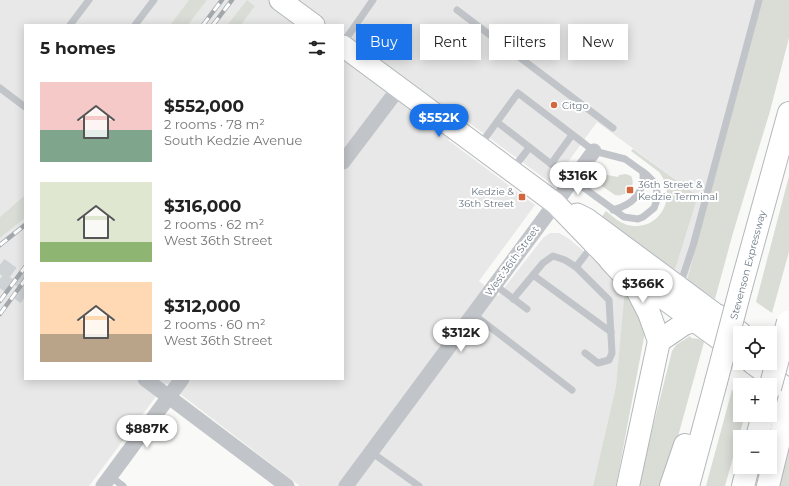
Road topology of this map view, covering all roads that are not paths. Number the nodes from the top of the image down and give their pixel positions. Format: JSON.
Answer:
{"nodes":[{"id":1,"x":89,"y":0,"type":"edge"},
{"id":2,"x":154,"y":0,"type":"edge"},
{"id":3,"x":280,"y":0,"type":"edge"},
{"id":4,"x":373,"y":0,"type":"edge"},
{"id":5,"x":759,"y":0,"type":"edge"},
{"id":6,"x":457,"y":10,"type":"dead end"},
{"id":7,"x":71,"y":24,"type":"edge"},
{"id":8,"x":136,"y":24,"type":"edge"},
{"id":9,"x":313,"y":24,"type":"edge"},
{"id":10,"x":344,"y":41,"type":"edge"},
{"id":11,"x":344,"y":47,"type":"edge"},
{"id":12,"x":0,"y":88,"type":"edge"},
{"id":13,"x":399,"y":88,"type":"junction"},
{"id":14,"x":24,"y":106,"type":"edge"},
{"id":15,"x":789,"y":113,"type":"edge"},
{"id":16,"x":497,"y":122,"type":"junction"},
{"id":17,"x":613,"y":128,"type":"dead end"},
{"id":18,"x":572,"y":135,"type":"junction"},
{"id":19,"x":479,"y":147,"type":"junction"},
{"id":20,"x":529,"y":148,"type":"junction"},
{"id":21,"x":594,"y":151,"type":"junction"},
{"id":22,"x":344,"y":161,"type":"edge"},
{"id":23,"x":551,"y":164,"type":"junction"},
{"id":24,"x":512,"y":171,"type":"junction"},
{"id":25,"x":643,"y":172,"type":"junction"},
{"id":26,"x":572,"y":180,"type":"junction"},
{"id":27,"x":555,"y":203,"type":"junction"},
{"id":28,"x":613,"y":210,"type":"junction"},
{"id":29,"x":594,"y":244,"type":"junction"},
{"id":30,"x":610,"y":260,"type":"junction"},
{"id":31,"x":576,"y":267,"type":"junction"},
{"id":32,"x":533,"y":275,"type":"junction"},
{"id":33,"x":495,"y":284,"type":"junction"},
{"id":34,"x":679,"y":287,"type":"junction"},
{"id":35,"x":513,"y":299,"type":"junction"},
{"id":36,"x":527,"y":309,"type":"dead end"},
{"id":37,"x":473,"y":314,"type":"junction"},
{"id":38,"x":719,"y":316,"type":"junction"},
{"id":39,"x":788,"y":320,"type":"edge"},
{"id":40,"x":694,"y":321,"type":"junction"},
{"id":41,"x":733,"y":327,"type":"edge"},
{"id":42,"x":611,"y":332,"type":"junction"},
{"id":43,"x":659,"y":341,"type":"junction"},
{"id":44,"x":733,"y":349,"type":"edge"},
{"id":45,"x":585,"y":353,"type":"dead end"},
{"id":46,"x":777,"y":359,"type":"edge"},
{"id":47,"x":789,"y":368,"type":"edge"},
{"id":48,"x":762,"y":370,"type":"edge"},
{"id":49,"x":773,"y":378,"type":"edge"},
{"id":50,"x":146,"y":380,"type":"edge"},
{"id":51,"x":181,"y":380,"type":"edge"},
{"id":52,"x":714,"y":389,"type":"junction"},
{"id":53,"x":572,"y":390,"type":"dead end"},
{"id":54,"x":789,"y":390,"type":"edge"},
{"id":55,"x":169,"y":397,"type":"junction"},
{"id":56,"x":789,"y":400,"type":"edge"},
{"id":57,"x":371,"y":452,"type":"junction"},
{"id":58,"x":746,"y":474,"type":"edge"},
{"id":59,"x":106,"y":481,"type":"edge"},
{"id":60,"x":123,"y":486,"type":"edge"},
{"id":61,"x":287,"y":486,"type":"edge"},
{"id":62,"x":346,"y":486,"type":"edge"},
{"id":63,"x":419,"y":486,"type":"edge"},
{"id":64,"x":628,"y":486,"type":"edge"},
{"id":65,"x":671,"y":486,"type":"edge"},
{"id":66,"x":688,"y":486,"type":"edge"},
{"id":67,"x":743,"y":486,"type":"edge"},
{"id":68,"x":768,"y":486,"type":"edge"}],
"edges":[{"from":1,"to":7,"type":"lane"},
{"from":2,"to":8,"type":"lane"},
{"from":3,"to":9,"type":"main road"},
{"from":4,"to":10,"type":"lane"},
{"from":5,"to":34,"type":"lane"},
{"from":6,"to":17,"type":"lane"},
{"from":11,"to":13,"type":"main road"},
{"from":12,"to":14,"type":"lane"},
{"from":13,"to":19,"type":"main road"},
{"from":13,"to":22,"type":"street"},
{"from":15,"to":52,"type":"highway","name":"Stevenson Expressway","bridge":true},
{"from":16,"to":18,"type":"lane"},
{"from":16,"to":19,"type":"lane"},
{"from":16,"to":20,"type":"lane"},
{"from":18,"to":21,"type":"lane"},
{"from":18,"to":23,"type":"lane"},
{"from":19,"to":24,"type":"main road"},
{"from":20,"to":23,"type":"lane"},
{"from":20,"to":24,"type":"lane"},
{"from":21,"to":25,"type":"lane"},
{"from":21,"to":26,"type":"street","name":"West 36th Street"},
{"from":23,"to":26,"type":"lane"},
{"from":24,"to":27,"type":"main road"},
{"from":25,"to":28,"type":"lane"},
{"from":25,"to":28,"type":"lane"},
{"from":26,"to":27,"type":"street","name":"West 36th Street"},
{"from":26,"to":28,"type":"lane"},
{"from":27,"to":29,"type":"main road"},
{"from":27,"to":33,"type":"street","name":"West 36th Street"},
{"from":27,"to":34,"type":"main road"},
{"from":29,"to":30,"type":"main road"},
{"from":29,"to":31,"type":"lane"},
{"from":30,"to":40,"type":"main road"},
{"from":30,"to":43,"type":"highway"},
{"from":31,"to":32,"type":"lane"},
{"from":31,"to":42,"type":"lane"},
{"from":32,"to":35,"type":"lane"},
{"from":32,"to":42,"type":"lane"},
{"from":33,"to":35,"type":"lane"},
{"from":33,"to":37,"type":"street","name":"West 36th Street"},
{"from":34,"to":38,"type":"main road"},
{"from":35,"to":36,"type":"lane"},
{"from":37,"to":53,"type":"lane"},
{"from":37,"to":57,"type":"street","name":"West 36th Street"},
{"from":38,"to":40,"type":"highway"},
{"from":38,"to":41,"type":"main road"},
{"from":39,"to":49,"type":"highway","bridge":true},
{"from":40,"to":43,"type":"highway"},
{"from":40,"to":44,"type":"main road"},
{"from":42,"to":45,"type":"lane"},
{"from":43,"to":64,"type":"highway"},
{"from":46,"to":47,"type":"main road"},
{"from":48,"to":54,"type":"main road"},
{"from":50,"to":55,"type":"street"},
{"from":51,"to":55,"type":"street"},
{"from":52,"to":65,"type":"highway"},
{"from":52,"to":66,"type":"highway","name":"Stevenson Expressway"},
{"from":55,"to":59,"type":"street"},
{"from":55,"to":61,"type":"street"},
{"from":56,"to":68,"type":"highway"},
{"from":57,"to":62,"type":"street","name":"West 36th Street"},
{"from":57,"to":63,"type":"lane"},
{"from":58,"to":67,"type":"highway"},
{"from":59,"to":60,"type":"lane"}]}
